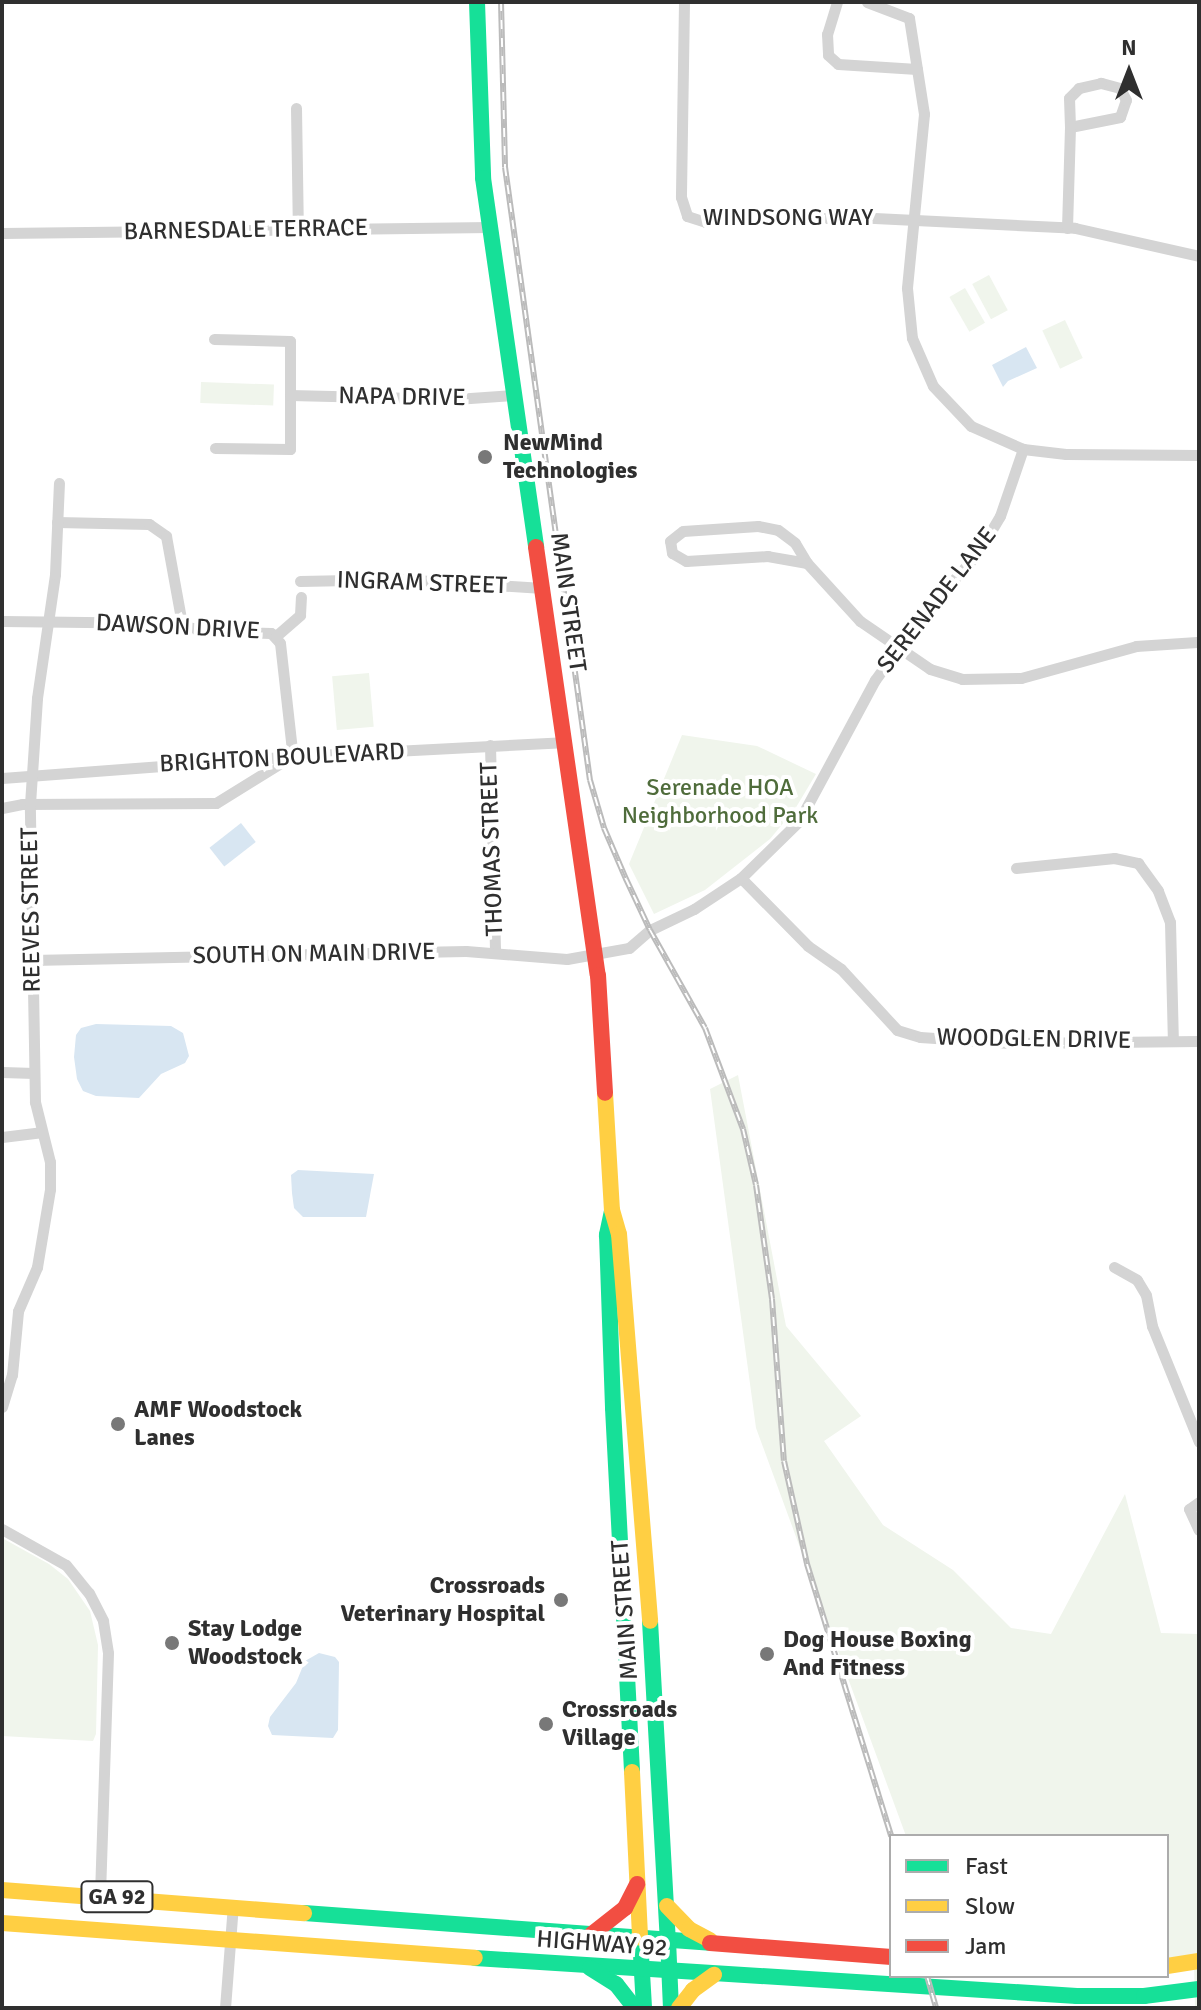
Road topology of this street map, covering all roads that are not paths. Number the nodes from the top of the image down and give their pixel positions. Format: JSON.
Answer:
{"nodes":[{"id":1,"x":477,"y":2,"type":"edge"},
{"id":2,"x":684,"y":2,"type":"edge"},
{"id":3,"x":837,"y":2,"type":"edge"},
{"id":4,"x":867,"y":2,"type":"edge"},
{"id":5,"x":917,"y":69,"type":"junction"},
{"id":6,"x":296,"y":108,"type":"dead end"},
{"id":7,"x":1070,"y":127,"type":"junction"},
{"id":8,"x":913,"y":221,"type":"junction"},
{"id":9,"x":490,"y":227,"type":"junction"},
{"id":10,"x":1067,"y":228,"type":"junction"},
{"id":11,"x":298,"y":230,"type":"junction"},
{"id":12,"x":2,"y":233,"type":"edge"},
{"id":13,"x":1199,"y":256,"type":"edge"},
{"id":14,"x":214,"y":339,"type":"dead end"},
{"id":15,"x":290,"y":395,"type":"junction"},
{"id":16,"x":514,"y":395,"type":"junction"},
{"id":17,"x":215,"y":448,"type":"dead end"},
{"id":18,"x":1023,"y":449,"type":"junction"},
{"id":19,"x":1199,"y":455,"type":"edge"},
{"id":20,"x":59,"y":483,"type":"dead end"},
{"id":21,"x":57,"y":522,"type":"junction"},
{"id":22,"x":807,"y":563,"type":"junction"},
{"id":23,"x":300,"y":581,"type":"dead end"},
{"id":24,"x":543,"y":588,"type":"junction"},
{"id":25,"x":301,"y":597,"type":"dead end"},
{"id":26,"x":2,"y":621,"type":"edge"},
{"id":27,"x":48,"y":622,"type":"junction"},
{"id":28,"x":182,"y":624,"type":"junction"},
{"id":29,"x":276,"y":636,"type":"junction"},
{"id":30,"x":1197,"y":642,"type":"dead end"},
{"id":31,"x":897,"y":648,"type":"junction"},
{"id":32,"x":563,"y":742,"type":"junction"},
{"id":33,"x":490,"y":745,"type":"junction"},
{"id":34,"x":290,"y":759,"type":"junction"},
{"id":35,"x":31,"y":776,"type":"junction"},
{"id":36,"x":2,"y":778,"type":"edge"},
{"id":37,"x":30,"y":804,"type":"junction"},
{"id":38,"x":2,"y":808,"type":"edge"},
{"id":39,"x":1016,"y":868,"type":"dead end"},
{"id":40,"x":741,"y":878,"type":"junction"},
{"id":41,"x":495,"y":953,"type":"junction"},
{"id":42,"x":594,"y":956,"type":"junction"},
{"id":43,"x":32,"y":960,"type":"junction"},
{"id":44,"x":1173,"y":1041,"type":"junction"},
{"id":45,"x":1199,"y":1041,"type":"edge"},
{"id":46,"x":2,"y":1072,"type":"edge"},
{"id":47,"x":34,"y":1073,"type":"junction"},
{"id":48,"x":41,"y":1132,"type":"junction"},
{"id":49,"x":2,"y":1137,"type":"edge"},
{"id":50,"x":612,"y":1210,"type":"junction"},
{"id":51,"x":1114,"y":1267,"type":"dead end"},
{"id":52,"x":2,"y":1407,"type":"edge"},
{"id":53,"x":1199,"y":1442,"type":"edge"},
{"id":54,"x":1199,"y":1502,"type":"edge"},
{"id":55,"x":2,"y":1529,"type":"edge"},
{"id":56,"x":1199,"y":1530,"type":"edge"},
{"id":57,"x":637,"y":1884,"type":"junction"},
{"id":58,"x":2,"y":1890,"type":"edge"},
{"id":59,"x":100,"y":1895,"type":"junction"},
{"id":60,"x":233,"y":1905,"type":"junction"},
{"id":61,"x":667,"y":1906,"type":"junction"},
{"id":62,"x":2,"y":1923,"type":"edge"},
{"id":63,"x":592,"y":1934,"type":"junction"},
{"id":64,"x":640,"y":1938,"type":"junction"},
{"id":65,"x":232,"y":1940,"type":"junction"},
{"id":66,"x":668,"y":1940,"type":"junction"},
{"id":67,"x":720,"y":1944,"type":"junction"},
{"id":68,"x":889,"y":1957,"type":"edge"},
{"id":69,"x":1199,"y":1961,"type":"edge"},
{"id":70,"x":588,"y":1966,"type":"junction"},
{"id":71,"x":1169,"y":1966,"type":"edge"},
{"id":72,"x":642,"y":1970,"type":"junction"},
{"id":73,"x":670,"y":1973,"type":"junction"},
{"id":74,"x":714,"y":1975,"type":"junction"},
{"id":75,"x":1032,"y":1984,"type":"edge"},
{"id":76,"x":1199,"y":1989,"type":"edge"},
{"id":77,"x":225,"y":2008,"type":"edge"},
{"id":78,"x":635,"y":2008,"type":"edge"},
{"id":79,"x":644,"y":2008,"type":"edge"},
{"id":80,"x":671,"y":2008,"type":"edge"},
{"id":81,"x":679,"y":2008,"type":"edge"}],
"edges":[{"from":1,"to":9,"type":"main road","name":"MAIN STREET"},
{"from":2,"to":8,"type":"street","name":"WINDSONG WAY"},
{"from":3,"to":5,"type":"street"},
{"from":4,"to":5,"type":"street"},
{"from":5,"to":8,"type":"street"},
{"from":6,"to":11,"type":"street"},
{"from":7,"to":7,"type":"street"},
{"from":7,"to":10,"type":"street"},
{"from":8,"to":10,"type":"street","name":"WINDSONG WAY"},
{"from":8,"to":18,"type":"street"},
{"from":9,"to":11,"type":"street","name":"BARNESDALE TERRACE"},
{"from":9,"to":16,"type":"main road","name":"MAIN STREET"},
{"from":10,"to":13,"type":"street","name":"WINDSONG WAY"},
{"from":11,"to":12,"type":"street","name":"BARNESDALE TERRACE"},
{"from":14,"to":15,"type":"street"},
{"from":15,"to":16,"type":"street","name":"NAPA DRIVE"},
{"from":15,"to":17,"type":"street"},
{"from":16,"to":24,"type":"main road","name":"MAIN STREET"},
{"from":18,"to":19,"type":"street"},
{"from":18,"to":31,"type":"street","name":"SERENADE LANE"},
{"from":20,"to":21,"type":"street","name":"REEVES STREET"},
{"from":21,"to":27,"type":"street","name":"REEVES STREET"},
{"from":21,"to":28,"type":"street"},
{"from":22,"to":22,"type":"street"},
{"from":22,"to":31,"type":"street"},
{"from":23,"to":24,"type":"street","name":"INGRAM STREET"},
{"from":24,"to":32,"type":"main road","name":"MAIN STREET"},
{"from":25,"to":29,"type":"street"},
{"from":26,"to":27,"type":"street","name":"DAWSON DRIVE"},
{"from":27,"to":28,"type":"street","name":"DAWSON DRIVE"},
{"from":27,"to":35,"type":"street","name":"REEVES STREET"},
{"from":28,"to":29,"type":"street","name":"DAWSON DRIVE"},
{"from":29,"to":34,"type":"street","name":"DAWSON DRIVE"},
{"from":30,"to":31,"type":"street"},
{"from":31,"to":40,"type":"street","name":"SERENADE LANE"},
{"from":32,"to":33,"type":"street","name":"BRIGHTON BOULEVARD"},
{"from":32,"to":42,"type":"main road","name":"MAIN STREET"},
{"from":33,"to":34,"type":"street","name":"BRIGHTON BOULEVARD"},
{"from":33,"to":41,"type":"street","name":"THOMAS STREET"},
{"from":34,"to":35,"type":"street","name":"BRIGHTON BOULEVARD"},
{"from":34,"to":37,"type":"street"},
{"from":35,"to":36,"type":"street","name":"BRIGHTON BOULEVARD"},
{"from":35,"to":37,"type":"street","name":"REEVES STREET"},
{"from":37,"to":38,"type":"street"},
{"from":37,"to":43,"type":"street","name":"REEVES STREET"},
{"from":39,"to":44,"type":"street"},
{"from":40,"to":42,"type":"street","name":"SERENADE LANE"},
{"from":40,"to":44,"type":"street","name":"WOODGLEN DRIVE"},
{"from":41,"to":42,"type":"street","name":"SOUTH ON MAIN DRIVE"},
{"from":41,"to":43,"type":"street","name":"SOUTH ON MAIN DRIVE"},
{"from":42,"to":50,"type":"main road","name":"MAIN STREET"},
{"from":43,"to":47,"type":"street","name":"REEVES STREET"},
{"from":44,"to":45,"type":"street","name":"WOODGLEN DRIVE"},
{"from":46,"to":47,"type":"street"},
{"from":47,"to":48,"type":"street","name":"REEVES STREET"},
{"from":48,"to":49,"type":"street"},
{"from":48,"to":52,"type":"street","name":"REEVES STREET"},
{"from":50,"to":57,"type":"main road","name":"MAIN STREET"},
{"from":50,"to":61,"type":"main road","name":"MAIN STREET"},
{"from":51,"to":53,"type":"street"},
{"from":54,"to":56,"type":"street"},
{"from":55,"to":59,"type":"street"},
{"from":57,"to":63,"type":"main road"},
{"from":57,"to":64,"type":"main road","name":"MAIN STREET"},
{"from":58,"to":59,"type":"main road","name":"HIGHWAY 92","number":"GA 92"},
{"from":59,"to":60,"type":"main road","name":"HIGHWAY 92","number":"GA 92"},
{"from":60,"to":63,"type":"main road","name":"HIGHWAY 92","number":"GA 92"},
{"from":60,"to":65,"type":"street"},
{"from":61,"to":66,"type":"main road","name":"MAIN STREET"},
{"from":61,"to":67,"type":"main road"},
{"from":62,"to":65,"type":"main road","name":"HIGHWAY 92","number":"GA 92"},
{"from":63,"to":64,"type":"main road","name":"HIGHWAY 92","number":"GA 92"},
{"from":64,"to":66,"type":"main road","name":"HIGHWAY 92","number":"GA 92"},
{"from":64,"to":72,"type":"main road","name":"MAIN STREET"},
{"from":65,"to":70,"type":"main road","name":"HIGHWAY 92","number":"GA 92"},
{"from":65,"to":77,"type":"street"},
{"from":66,"to":67,"type":"main road","name":"HIGHWAY 92","number":"GA 92"},
{"from":66,"to":73,"type":"main road","name":"MAIN STREET"},
{"from":67,"to":68,"type":"main road","name":"HIGHWAY 92","number":"GA 92"},
{"from":69,"to":71,"type":"main road"},
{"from":70,"to":72,"type":"main road","name":"HIGHWAY 92","number":"GA 92"},
{"from":70,"to":78,"type":"main road"},
{"from":72,"to":73,"type":"main road","name":"HIGHWAY 92","number":"GA 92"},
{"from":72,"to":79,"type":"main road","name":"MAIN STREET"},
{"from":73,"to":74,"type":"main road","name":"HIGHWAY 92","number":"GA 92"},
{"from":73,"to":80,"type":"main road","name":"MAIN STREET"},
{"from":74,"to":75,"type":"main road","name":"HIGHWAY 92","number":"GA 92"},
{"from":74,"to":81,"type":"main road"},
{"from":75,"to":76,"type":"main road","name":"HIGHWAY 92","number":"GA 92"}]}
